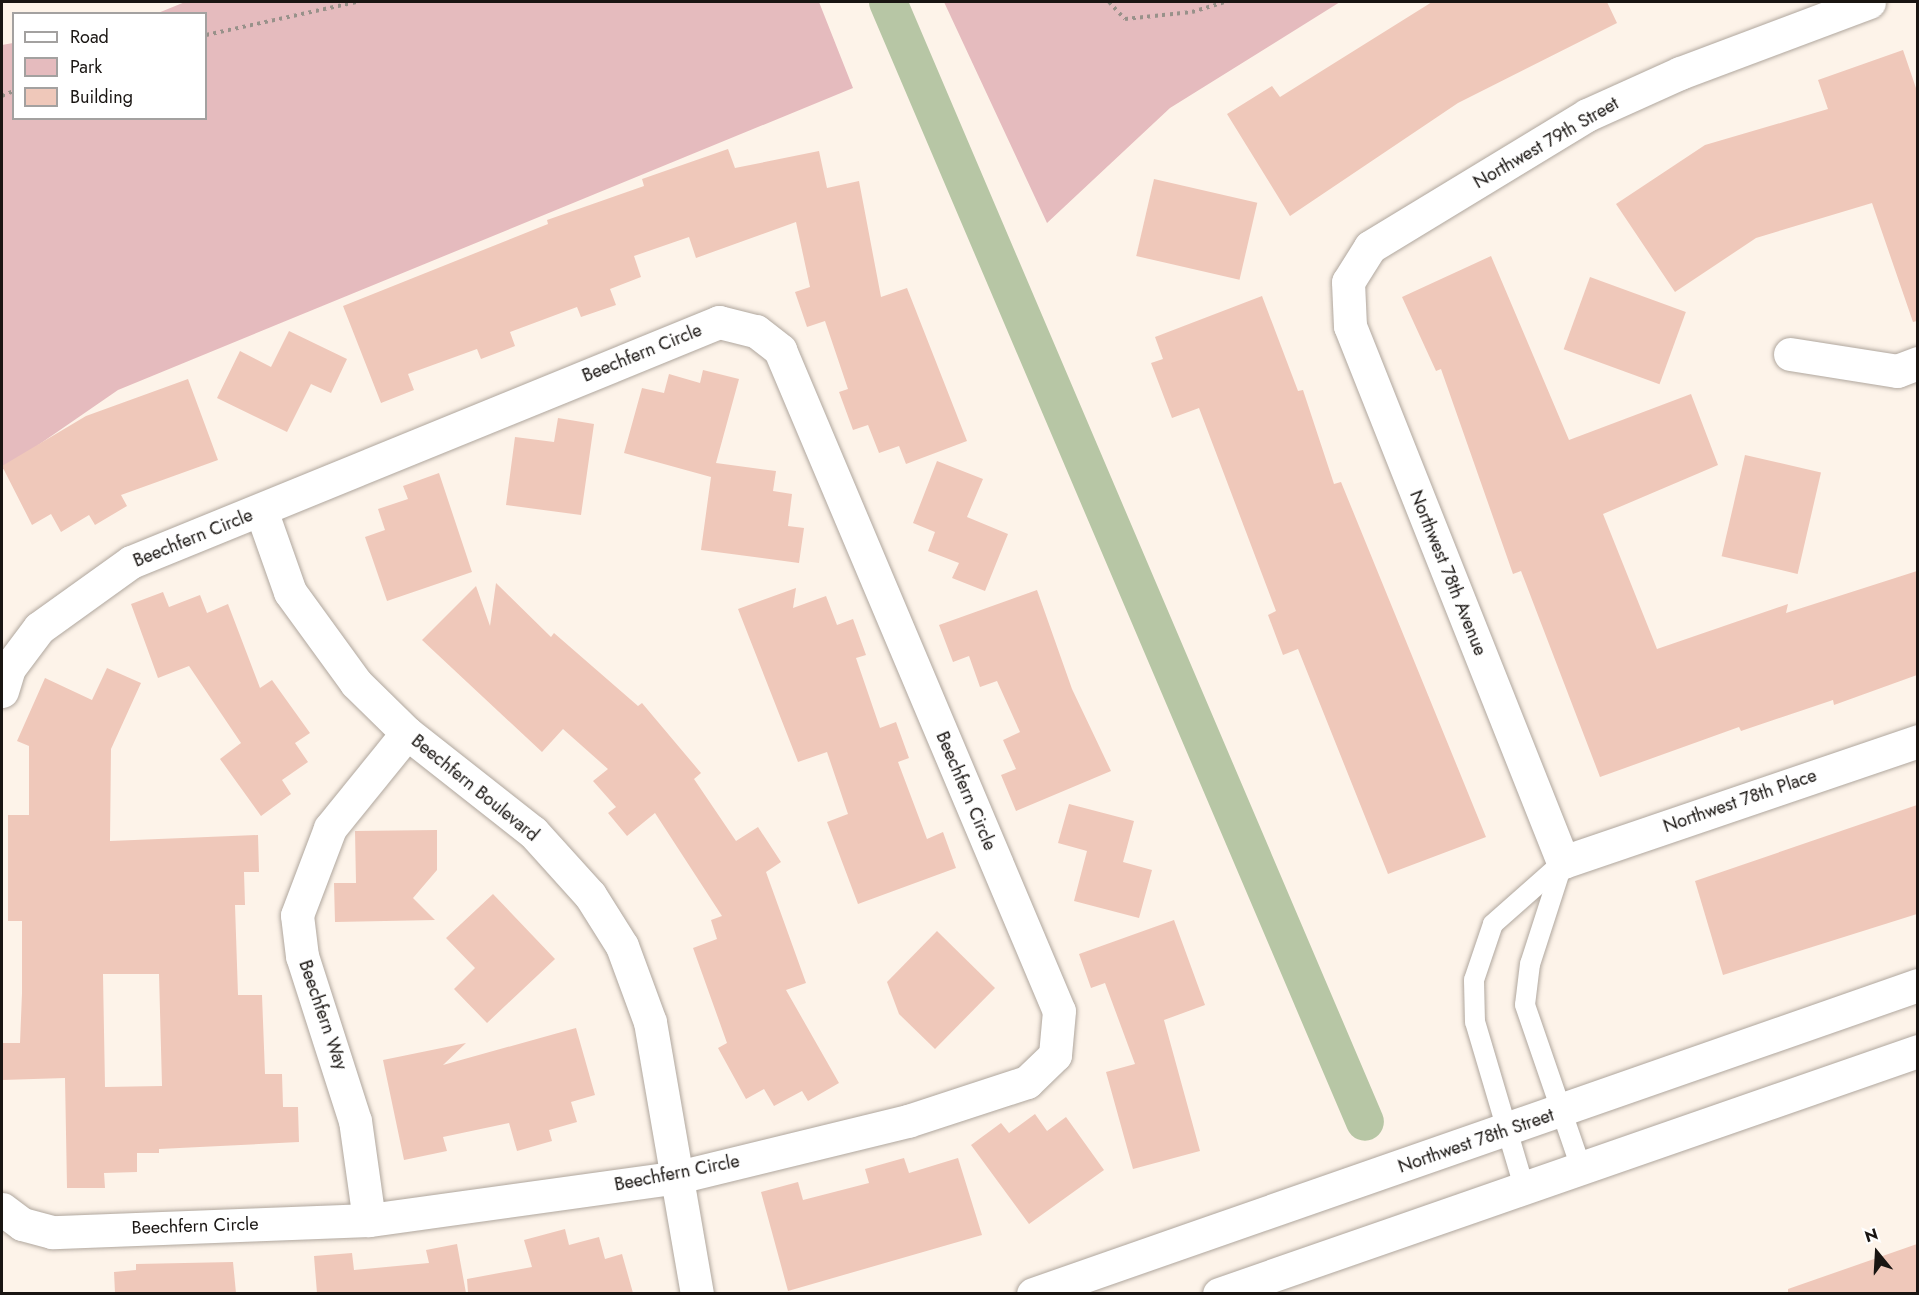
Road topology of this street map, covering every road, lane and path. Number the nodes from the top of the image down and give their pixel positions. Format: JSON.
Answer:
{"nodes":[{"id":1,"x":356,"y":2,"type":"edge"},
{"id":2,"x":1109,"y":2,"type":"edge"},
{"id":3,"x":1224,"y":2,"type":"edge"},
{"id":4,"x":1869,"y":2,"type":"edge"},
{"id":5,"x":207,"y":35,"type":"edge"},
{"id":6,"x":1348,"y":282,"type":"joint"},
{"id":7,"x":1790,"y":354,"type":"dead end"},
{"id":8,"x":1917,"y":363,"type":"edge"},
{"id":9,"x":261,"y":510,"type":"junction"},
{"id":10,"x":2,"y":691,"type":"edge"},
{"id":11,"x":406,"y":734,"type":"junction"},
{"id":12,"x":1917,"y":741,"type":"edge"},
{"id":13,"x":1563,"y":862,"type":"junction"},
{"id":14,"x":1917,"y":985,"type":"edge"},
{"id":15,"x":1917,"y":1051,"type":"edge"},
{"id":16,"x":1561,"y":1111,"type":"junction"},
{"id":17,"x":1505,"y":1130,"type":"junction"},
{"id":18,"x":1581,"y":1167,"type":"junction"},
{"id":19,"x":679,"y":1177,"type":"junction"},
{"id":20,"x":1524,"y":1187,"type":"junction"},
{"id":21,"x":2,"y":1209,"type":"edge"},
{"id":22,"x":369,"y":1220,"type":"junction"},
{"id":23,"x":697,"y":1293,"type":"edge"},
{"id":24,"x":1033,"y":1293,"type":"edge"},
{"id":25,"x":1219,"y":1293,"type":"edge"}],
"edges":[{"from":1,"to":5,"type":"path"},
{"from":2,"to":3,"type":"path"},
{"from":4,"to":6,"type":"street","name":"Northwest 79th Street"},
{"from":6,"to":13,"type":"street","name":"Northwest 78th Avenue"},
{"from":7,"to":8,"type":"street"},
{"from":9,"to":10,"type":"street","name":"Beechfern Circle"},
{"from":9,"to":11,"type":"street","name":"Beechfern Boulevard"},
{"from":9,"to":19,"type":"street","name":"Beechfern Circle"},
{"from":11,"to":19,"type":"street","name":"Beechfern Boulevard"},
{"from":11,"to":22,"type":"street","name":"Beechfern Way"},
{"from":12,"to":13,"type":"street","name":"Northwest 78th Place"},
{"from":13,"to":16,"type":"lane"},
{"from":13,"to":17,"type":"lane"},
{"from":14,"to":16,"type":"street","name":"Northwest 78th Street"},
{"from":15,"to":18,"type":"street"},
{"from":16,"to":17,"type":"street","name":"Northwest 78th Street"},
{"from":16,"to":18,"type":"lane"},
{"from":17,"to":20,"type":"lane"},
{"from":17,"to":24,"type":"street","name":"Northwest 78th Street"},
{"from":18,"to":20,"type":"street"},
{"from":19,"to":22,"type":"street","name":"Beechfern Circle"},
{"from":19,"to":23,"type":"street","name":"Beechfern Boulevard"},
{"from":20,"to":25,"type":"street"},
{"from":21,"to":22,"type":"street","name":"Beechfern Circle"}]}
